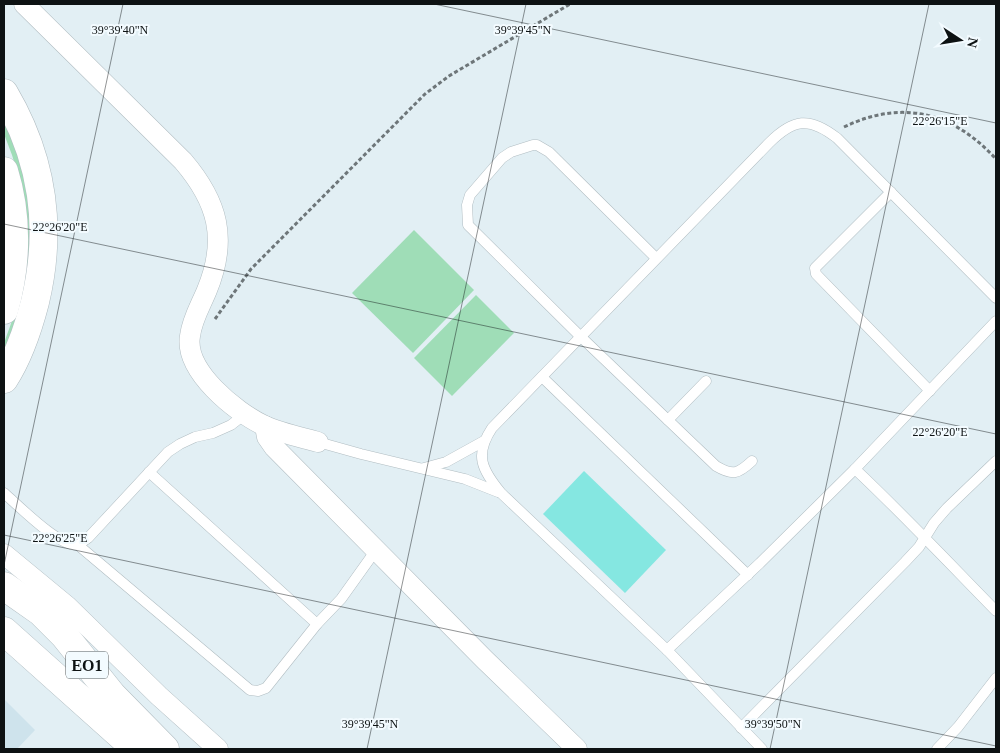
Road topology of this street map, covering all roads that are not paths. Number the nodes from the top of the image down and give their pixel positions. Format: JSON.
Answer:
{"nodes":[{"id":1,"x":24,"y":4,"type":"edge"},
{"id":2,"x":4,"y":93,"type":"edge"},
{"id":3,"x":4,"y":171,"type":"edge"},
{"id":4,"x":891,"y":192,"type":"junction"},
{"id":5,"x":656,"y":258,"type":"junction"},
{"id":6,"x":996,"y":298,"type":"edge"},
{"id":7,"x":4,"y":310,"type":"edge"},
{"id":8,"x":996,"y":321,"type":"edge"},
{"id":9,"x":581,"y":337,"type":"junction"},
{"id":10,"x":542,"y":376,"type":"junction"},
{"id":11,"x":4,"y":379,"type":"edge"},
{"id":12,"x":706,"y":382,"type":"dead end"},
{"id":13,"x":930,"y":390,"type":"junction"},
{"id":14,"x":245,"y":414,"type":"junction"},
{"id":15,"x":668,"y":420,"type":"junction"},
{"id":16,"x":265,"y":426,"type":"junction"},
{"id":17,"x":318,"y":442,"type":"joint"},
{"id":18,"x":484,"y":442,"type":"junction"},
{"id":19,"x":752,"y":461,"type":"dead end"},
{"id":20,"x":996,"y":461,"type":"edge"},
{"id":21,"x":421,"y":469,"type":"junction"},
{"id":22,"x":855,"y":469,"type":"junction"},
{"id":23,"x":149,"y":472,"type":"junction"},
{"id":24,"x":4,"y":493,"type":"edge"},
{"id":25,"x":502,"y":493,"type":"junction"},
{"id":26,"x":925,"y":537,"type":"junction"},
{"id":27,"x":78,"y":545,"type":"junction"},
{"id":28,"x":376,"y":550,"type":"junction"},
{"id":29,"x":4,"y":554,"type":"edge"},
{"id":30,"x":748,"y":575,"type":"junction"},
{"id":31,"x":4,"y":586,"type":"edge"},
{"id":32,"x":996,"y":611,"type":"edge"},
{"id":33,"x":317,"y":624,"type":"junction"},
{"id":34,"x":4,"y":631,"type":"edge"},
{"id":35,"x":667,"y":650,"type":"junction"},
{"id":36,"x":996,"y":678,"type":"edge"},
{"id":37,"x":740,"y":728,"type":"junction"},
{"id":38,"x":136,"y":749,"type":"edge"},
{"id":39,"x":165,"y":749,"type":"edge"},
{"id":40,"x":218,"y":749,"type":"edge"},
{"id":41,"x":577,"y":749,"type":"edge"},
{"id":42,"x":762,"y":749,"type":"edge"},
{"id":43,"x":937,"y":749,"type":"edge"}],
"edges":[{"from":1,"to":14,"type":"street"},
{"from":2,"to":11,"type":"main road"},
{"from":3,"to":7,"type":"main road"},
{"from":4,"to":5,"type":"lane"},
{"from":4,"to":6,"type":"lane"},
{"from":4,"to":13,"type":"lane"},
{"from":5,"to":9,"type":"lane"},
{"from":5,"to":9,"type":"lane"},
{"from":8,"to":13,"type":"lane"},
{"from":9,"to":10,"type":"lane"},
{"from":9,"to":15,"type":"lane"},
{"from":10,"to":18,"type":"lane"},
{"from":10,"to":30,"type":"lane"},
{"from":12,"to":15,"type":"lane"},
{"from":13,"to":22,"type":"lane"},
{"from":14,"to":16,"type":"street"},
{"from":14,"to":23,"type":"lane"},
{"from":15,"to":19,"type":"lane"},
{"from":16,"to":17,"type":"street"},
{"from":16,"to":28,"type":"street"},
{"from":17,"to":21,"type":"lane"},
{"from":18,"to":21,"type":"lane"},
{"from":18,"to":25,"type":"lane"},
{"from":20,"to":26,"type":"lane"},
{"from":21,"to":25,"type":"lane"},
{"from":22,"to":26,"type":"lane"},
{"from":22,"to":30,"type":"lane"},
{"from":23,"to":27,"type":"lane"},
{"from":23,"to":33,"type":"lane"},
{"from":24,"to":27,"type":"lane"},
{"from":25,"to":35,"type":"lane"},
{"from":26,"to":32,"type":"lane"},
{"from":26,"to":37,"type":"lane"},
{"from":27,"to":33,"type":"lane"},
{"from":28,"to":33,"type":"lane"},
{"from":28,"to":41,"type":"street"},
{"from":29,"to":40,"type":"street"},
{"from":30,"to":35,"type":"lane"},
{"from":31,"to":39,"type":"main road","number":"ΕΟ1"},
{"from":34,"to":38,"type":"main road","number":"ΕΟ1"},
{"from":35,"to":37,"type":"lane"},
{"from":36,"to":43,"type":"lane"},
{"from":37,"to":42,"type":"lane"}]}
